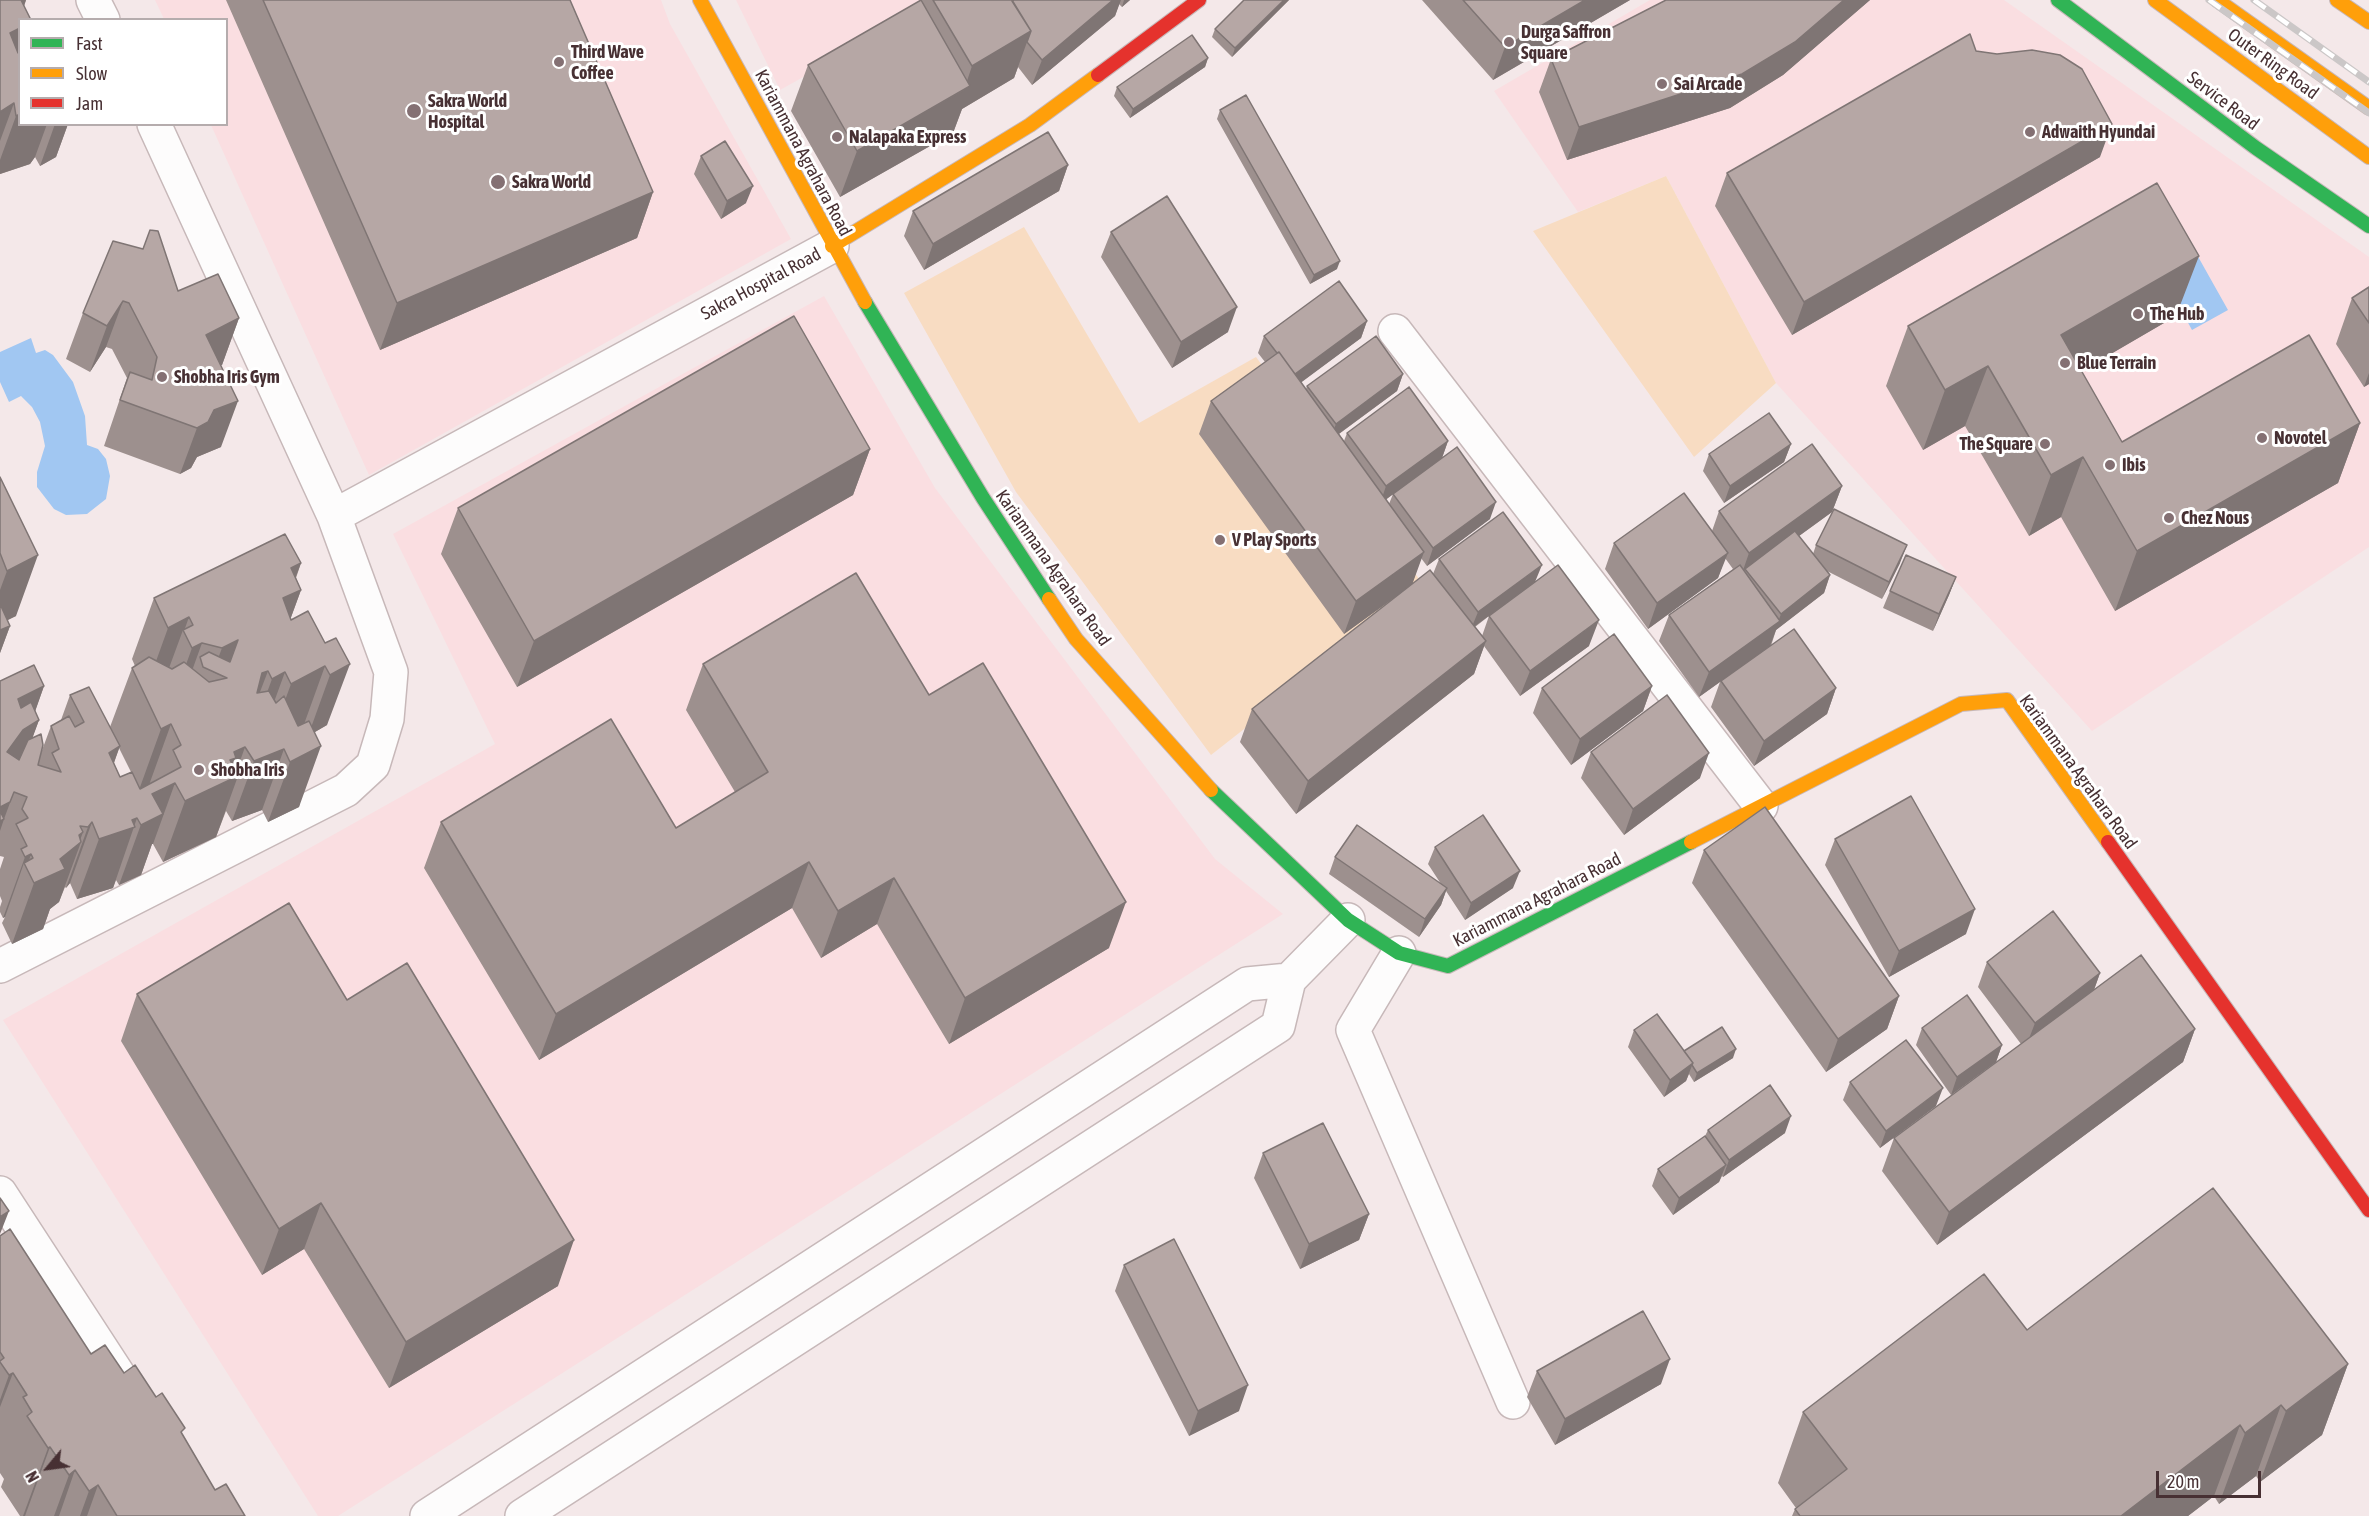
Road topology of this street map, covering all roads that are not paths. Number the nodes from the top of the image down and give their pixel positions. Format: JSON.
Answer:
{"nodes":[{"id":1,"x":93,"y":0,"type":"edge"},
{"id":2,"x":700,"y":0,"type":"edge"},
{"id":3,"x":1199,"y":0,"type":"edge"},
{"id":4,"x":2058,"y":0,"type":"edge"},
{"id":5,"x":2155,"y":0,"type":"edge"},
{"id":6,"x":2217,"y":0,"type":"edge"},
{"id":7,"x":2337,"y":0,"type":"edge"},
{"id":8,"x":102,"y":18,"type":"edge"},
{"id":9,"x":2369,"y":22,"type":"edge"},
{"id":10,"x":2369,"y":108,"type":"edge"},
{"id":11,"x":155,"y":126,"type":"edge"},
{"id":12,"x":2369,"y":157,"type":"edge"},
{"id":13,"x":2369,"y":226,"type":"edge"},
{"id":14,"x":832,"y":246,"type":"junction"},
{"id":15,"x":1395,"y":332,"type":"dead end"},
{"id":16,"x":334,"y":516,"type":"junction"},
{"id":17,"x":1761,"y":806,"type":"junction"},
{"id":18,"x":1348,"y":920,"type":"junction"},
{"id":19,"x":1399,"y":953,"type":"junction"},
{"id":20,"x":0,"y":966,"type":"edge"},
{"id":21,"x":1289,"y":980,"type":"junction"},
{"id":22,"x":0,"y":1193,"type":"edge"},
{"id":23,"x":2369,"y":1210,"type":"edge"},
{"id":24,"x":1513,"y":1402,"type":"dead end"},
{"id":25,"x":139,"y":1405,"type":"edge"},
{"id":26,"x":427,"y":1516,"type":"edge"},
{"id":27,"x":522,"y":1516,"type":"edge"}],
"edges":[{"from":1,"to":8,"type":"street"},
{"from":2,"to":14,"type":"main road","name":"Kariammana Agrahara Road"},
{"from":3,"to":14,"type":"main road","name":"Sakra Hospital Road"},
{"from":4,"to":13,"type":"main road","name":"Service Road"},
{"from":5,"to":12,"type":"main road","name":"Outer Ring Road"},
{"from":6,"to":10,"type":"main road"},
{"from":7,"to":9,"type":"main road"},
{"from":11,"to":16,"type":"street"},
{"from":14,"to":16,"type":"street","name":"Sakra Hospital Road"},
{"from":14,"to":18,"type":"main road","name":"Kariammana Agrahara Road"},
{"from":15,"to":17,"type":"street"},
{"from":16,"to":20,"type":"street"},
{"from":17,"to":19,"type":"main road","name":"Kariammana Agrahara Road"},
{"from":17,"to":23,"type":"main road","name":"Kariammana Agrahara Road"},
{"from":18,"to":19,"type":"main road","name":"Kariammana Agrahara Road"},
{"from":18,"to":21,"type":"street"},
{"from":19,"to":24,"type":"street"},
{"from":21,"to":26,"type":"street"},
{"from":21,"to":27,"type":"street"},
{"from":22,"to":25,"type":"street"}]}
